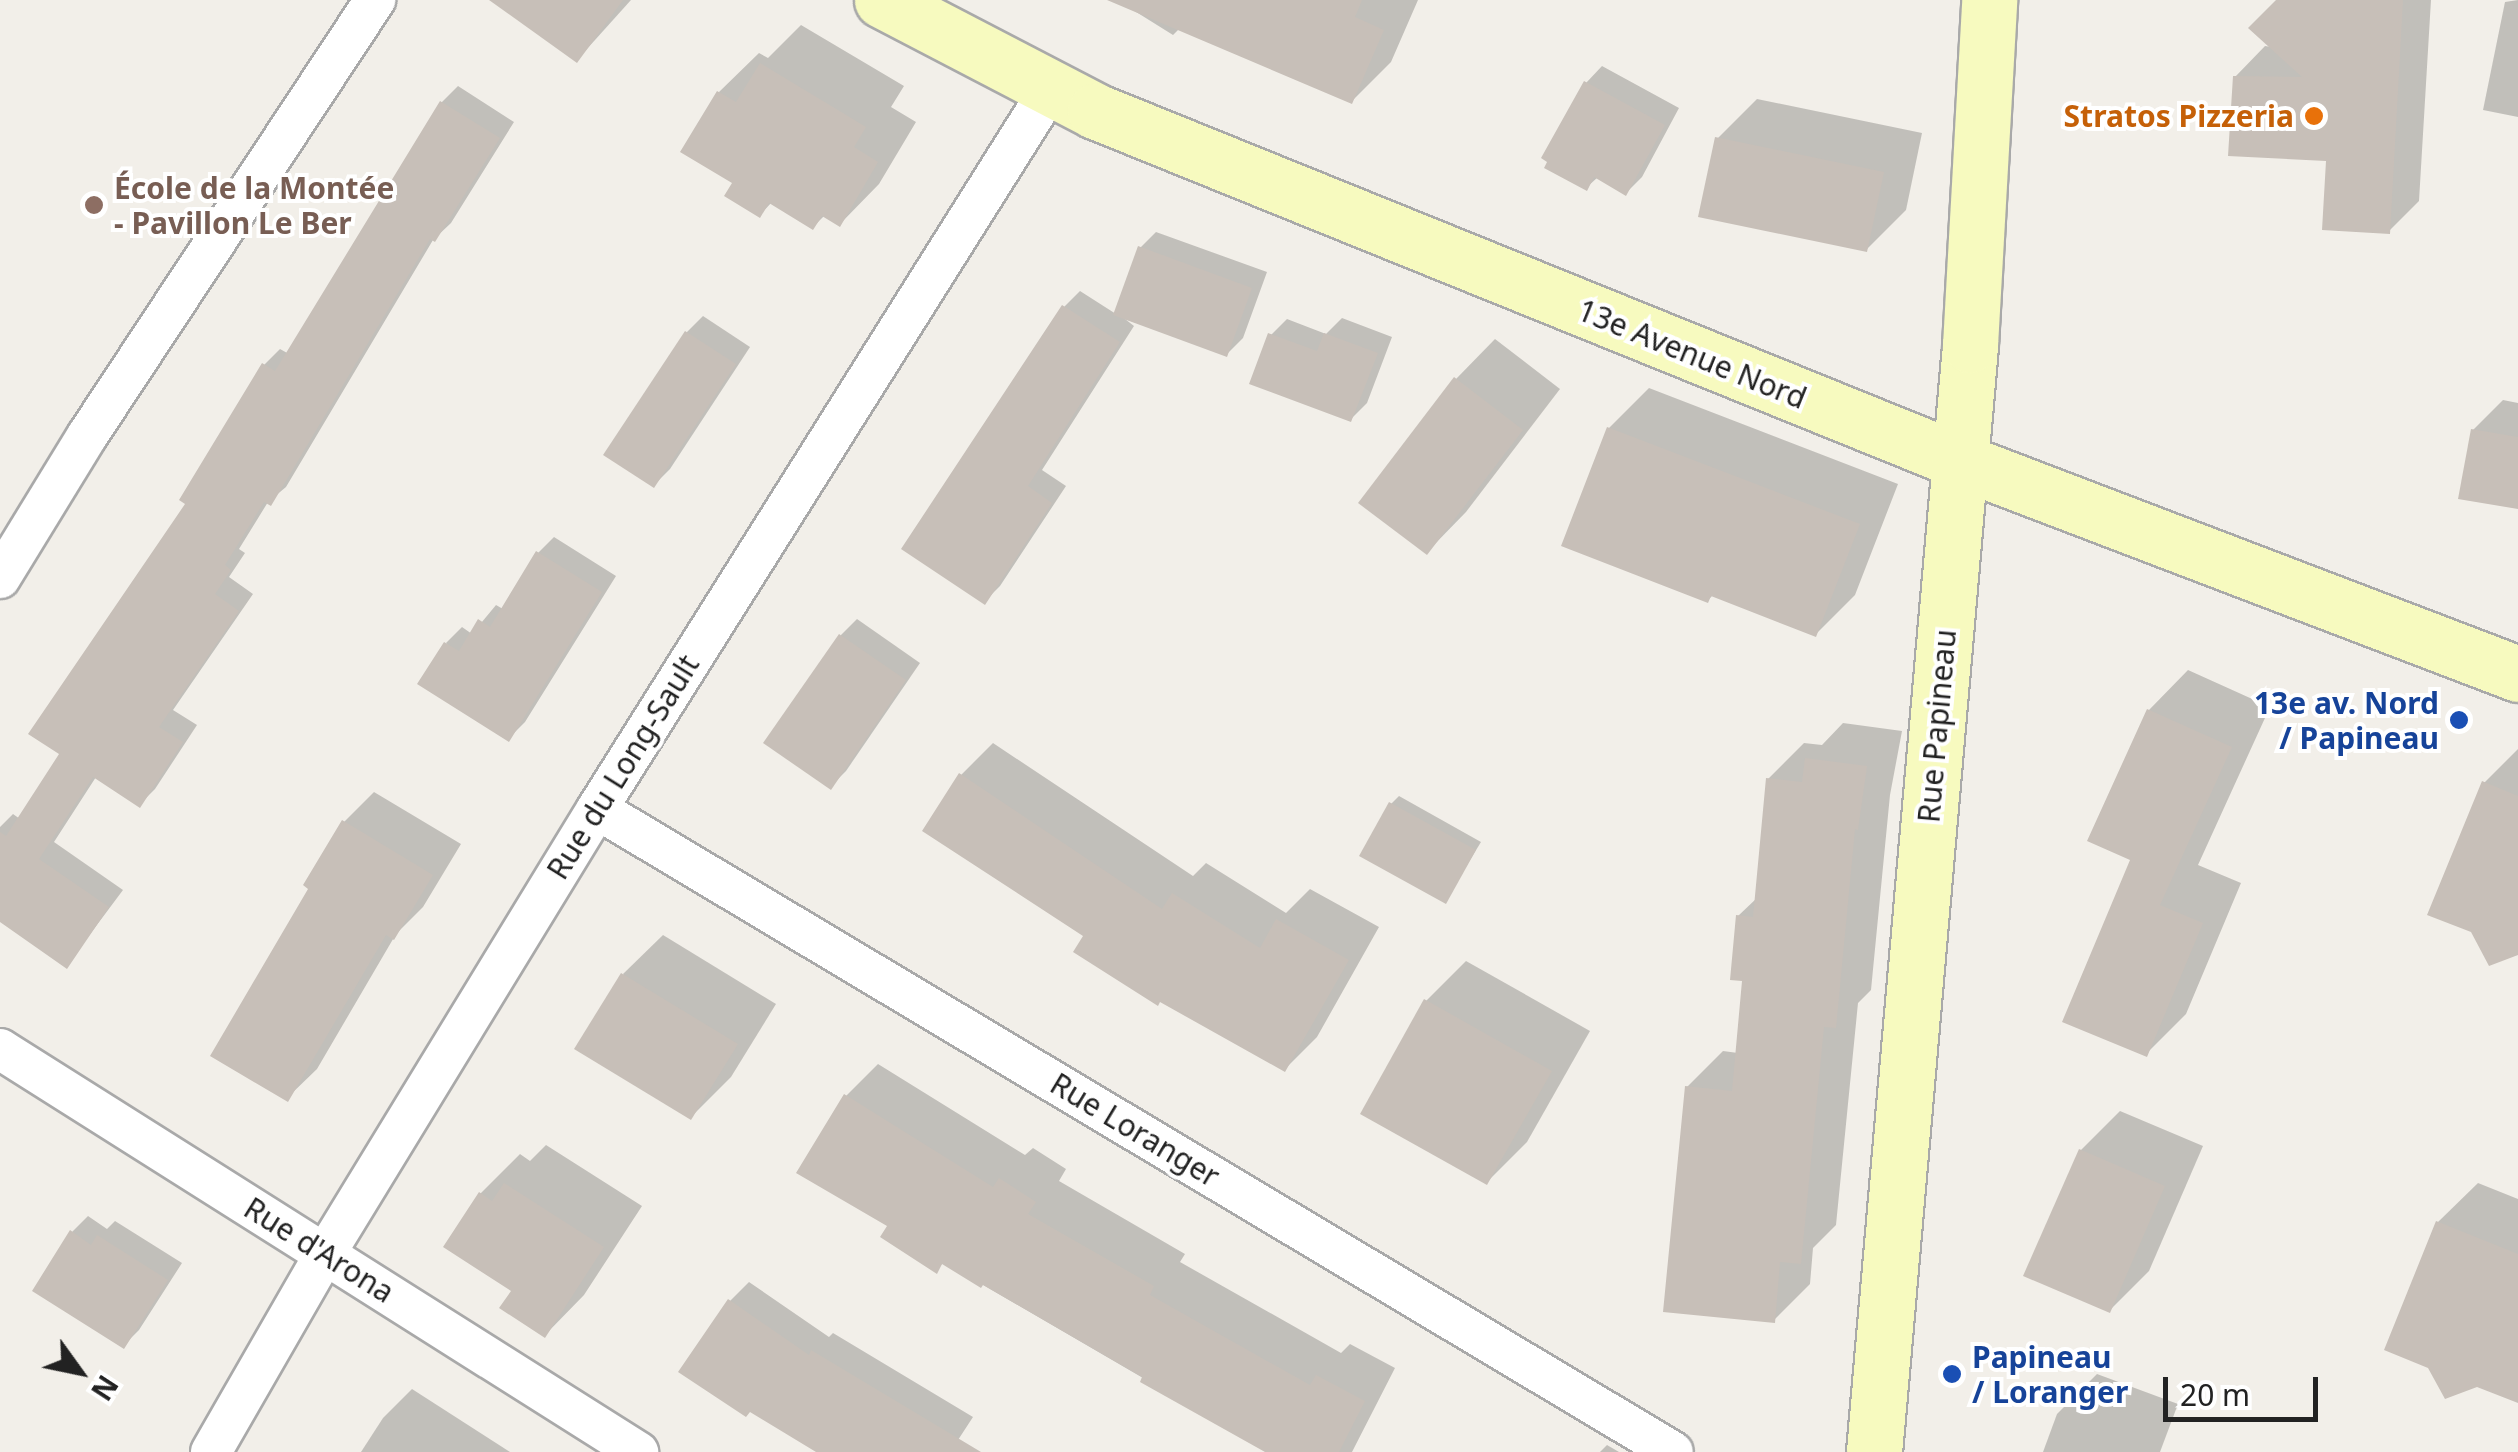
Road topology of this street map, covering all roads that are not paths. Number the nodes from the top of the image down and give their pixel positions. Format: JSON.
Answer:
{"nodes":[{"id":1,"x":375,"y":0,"type":"edge"},
{"id":2,"x":882,"y":0,"type":"edge"},
{"id":3,"x":1989,"y":0,"type":"edge"},
{"id":4,"x":1049,"y":91,"type":"junction"},
{"id":5,"x":1960,"y":462,"type":"junction"},
{"id":6,"x":0,"y":578,"type":"edge"},
{"id":7,"x":2518,"y":674,"type":"edge"},
{"id":8,"x":596,"y":808,"type":"junction"},
{"id":9,"x":0,"y":1049,"type":"edge"},
{"id":10,"x":325,"y":1254,"type":"junction"},
{"id":11,"x":211,"y":1452,"type":"edge"},
{"id":12,"x":638,"y":1452,"type":"edge"},
{"id":13,"x":1673,"y":1452,"type":"edge"},
{"id":14,"x":1874,"y":1452,"type":"edge"}],
"edges":[{"from":1,"to":6,"type":"street"},
{"from":2,"to":4,"type":"main road","name":"13e Avenue Nord"},
{"from":3,"to":5,"type":"main road","name":"Rue Papineau"},
{"from":4,"to":5,"type":"main road","name":"13e Avenue Nord"},
{"from":4,"to":8,"type":"street","name":"Rue du Long-Sault"},
{"from":5,"to":7,"type":"main road","name":"13e Avenue Nord"},
{"from":5,"to":14,"type":"main road","name":"Rue Papineau"},
{"from":8,"to":10,"type":"street","name":"Rue du Long-Sault"},
{"from":8,"to":13,"type":"street","name":"Rue Loranger"},
{"from":9,"to":10,"type":"street","name":"Rue d'Arona"},
{"from":10,"to":11,"type":"street","name":"Rue du Long-Sault"},
{"from":10,"to":12,"type":"street","name":"Rue d'Arona"}]}
